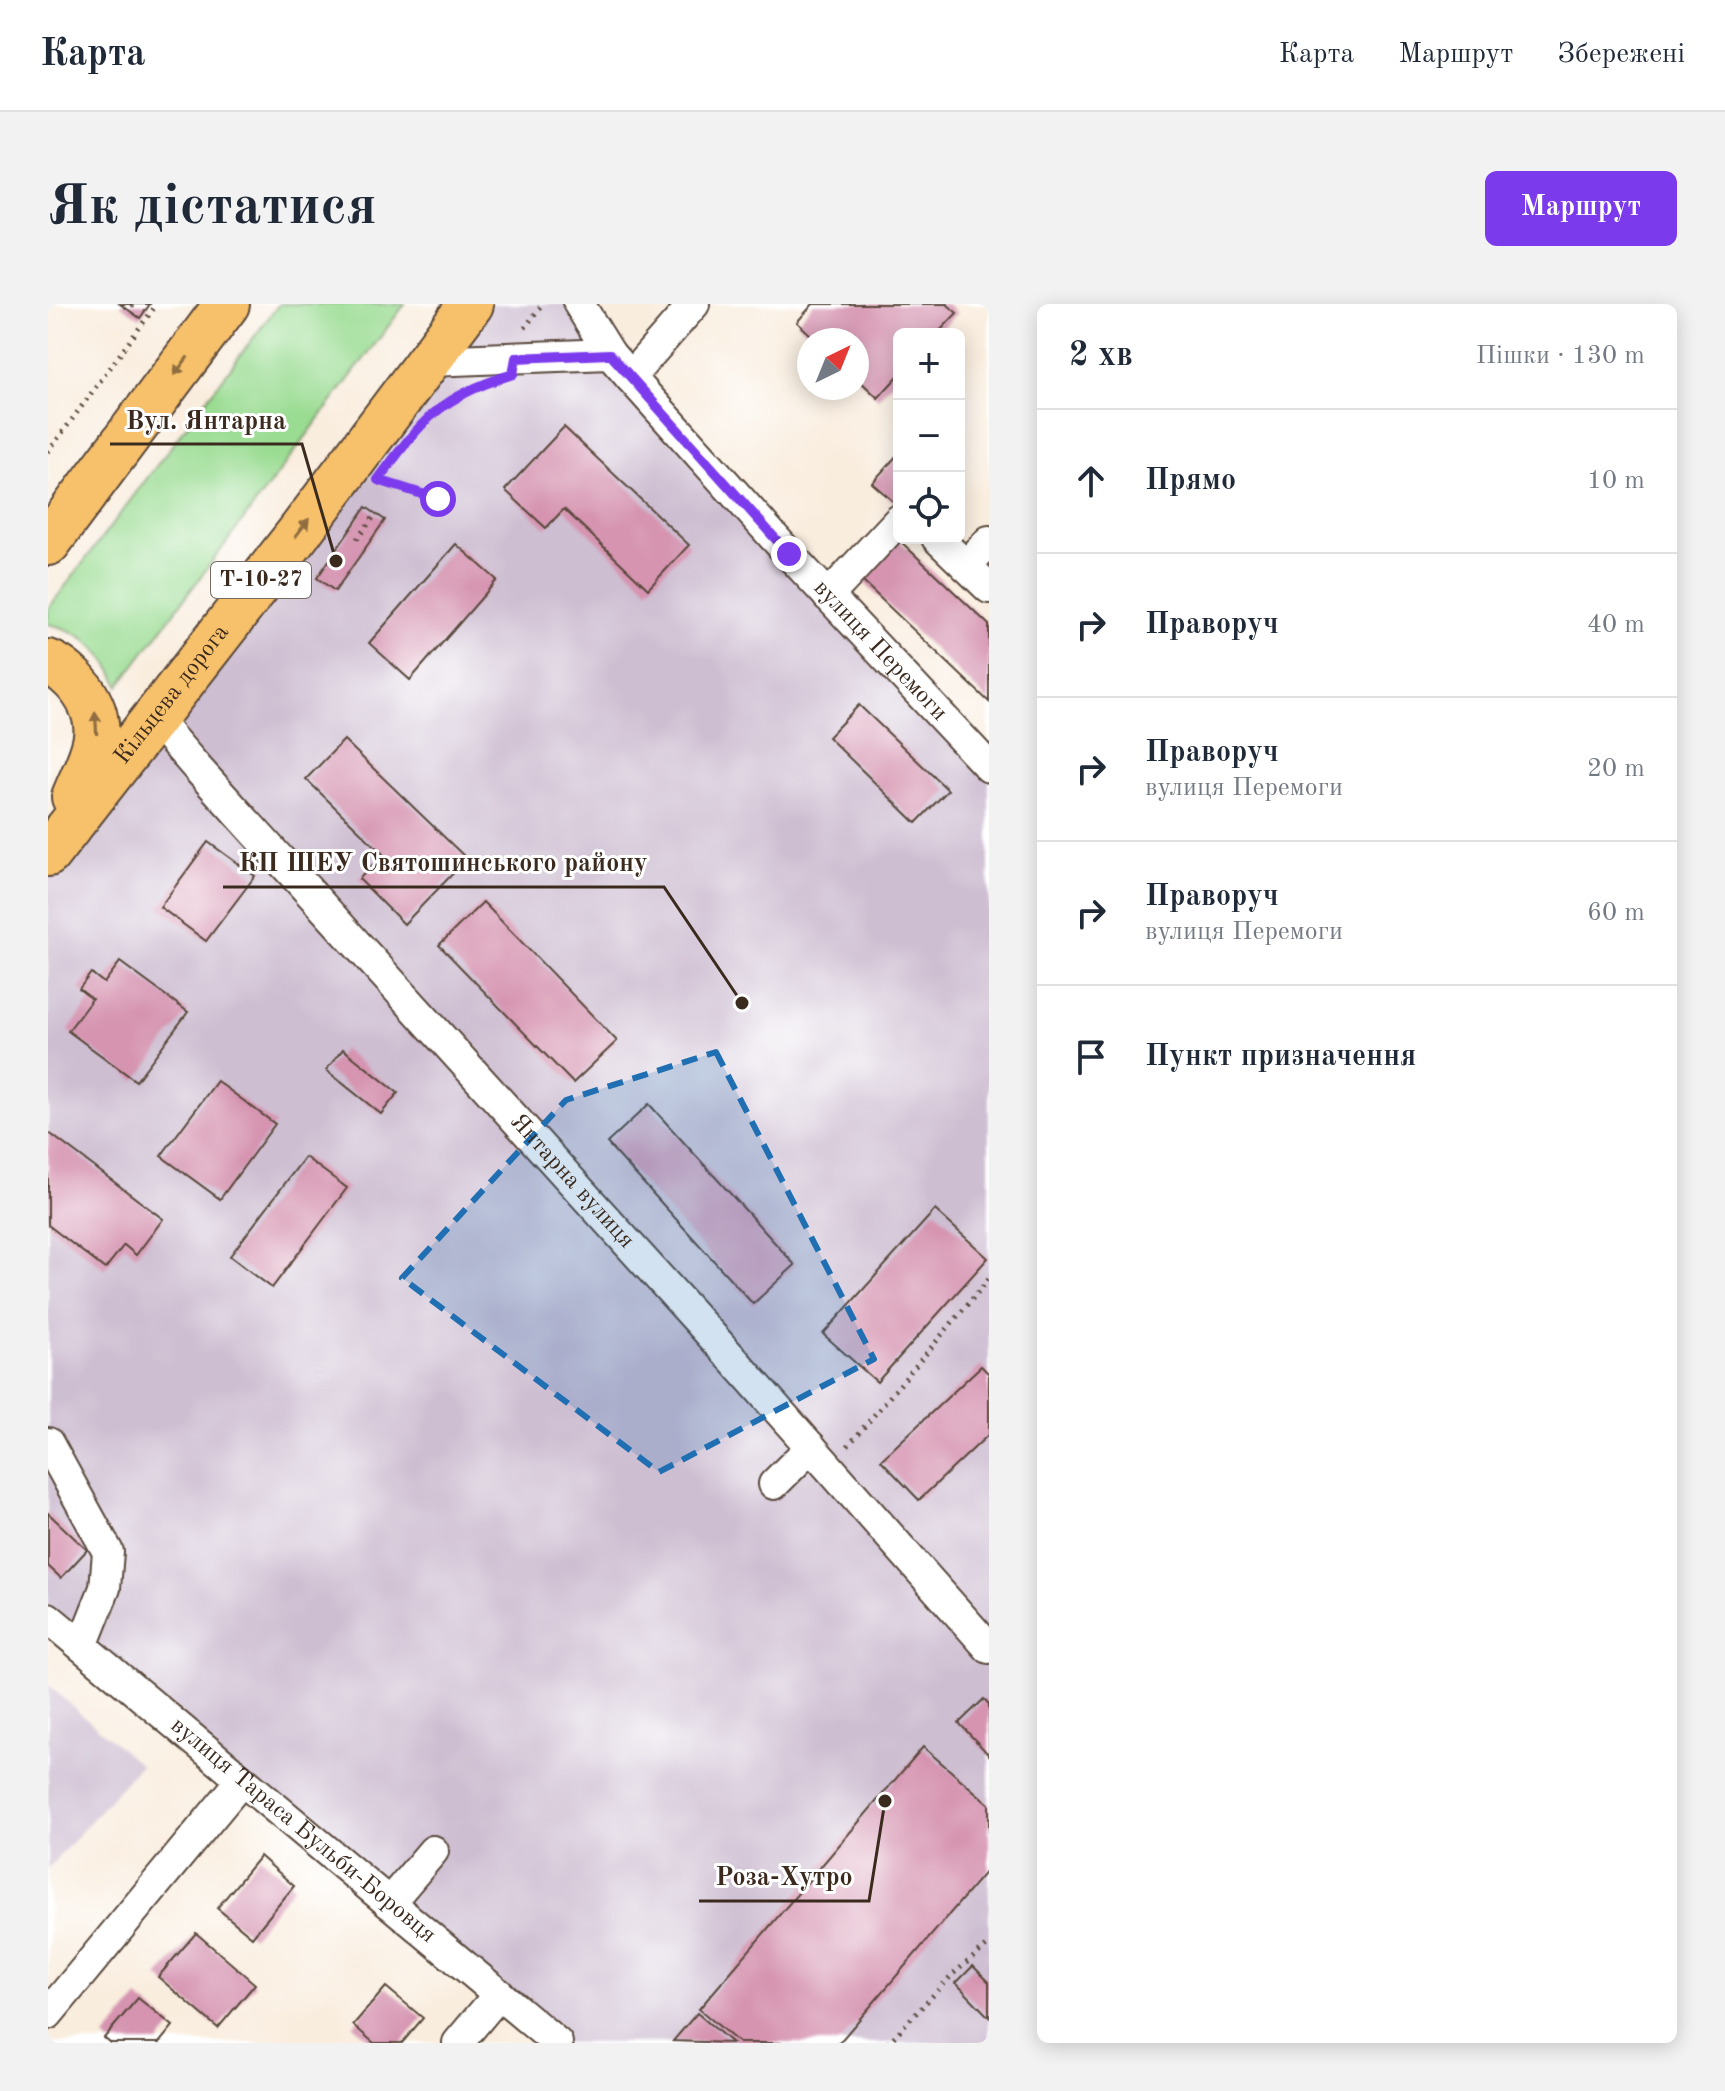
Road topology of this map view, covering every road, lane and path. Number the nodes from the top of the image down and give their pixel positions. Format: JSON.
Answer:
{"nodes":[{"id":1,"x":157,"y":304,"type":"edge"},
{"id":2,"x":227,"y":304,"type":"edge"},
{"id":3,"x":471,"y":304,"type":"edge"},
{"id":4,"x":542,"y":304,"type":"edge"},
{"id":5,"x":579,"y":304,"type":"edge"},
{"id":6,"x":694,"y":304,"type":"edge"},
{"id":7,"x":610,"y":354,"type":"junction"},
{"id":8,"x":516,"y":358,"type":"junction"},
{"id":9,"x":429,"y":361,"type":"junction"},
{"id":10,"x":630,"y":377,"type":"junction"},
{"id":11,"x":440,"y":406,"type":"dead end"},
{"id":12,"x":48,"y":452,"type":"edge"},
{"id":13,"x":386,"y":469,"type":"dead end"},
{"id":14,"x":438,"y":499,"type":"dead end"},
{"id":15,"x":373,"y":518,"type":"dead end"},
{"id":16,"x":893,"y":526,"type":"edge"},
{"id":17,"x":357,"y":539,"type":"dead end"},
{"id":18,"x":989,"y":541,"type":"edge"},
{"id":19,"x":48,"y":543,"type":"edge"},
{"id":20,"x":943,"y":544,"type":"edge"},
{"id":21,"x":966,"y":566,"type":"junction"},
{"id":22,"x":989,"y":588,"type":"edge"},
{"id":23,"x":828,"y":596,"type":"junction"},
{"id":24,"x":48,"y":662,"type":"edge"},
{"id":25,"x":154,"y":718,"type":"junction"},
{"id":26,"x":984,"y":752,"type":"edge"},
{"id":27,"x":50,"y":851,"type":"edge"},
{"id":28,"x":989,"y":1279,"type":"edge"},
{"id":29,"x":48,"y":1443,"type":"edge"},
{"id":30,"x":811,"y":1447,"type":"junction"},
{"id":31,"x":831,"y":1470,"type":"junction"},
{"id":32,"x":774,"y":1484,"type":"dead end"},
{"id":33,"x":48,"y":1618,"type":"edge"},
{"id":34,"x":82,"y":1646,"type":"junction"},
{"id":35,"x":989,"y":1648,"type":"edge"},
{"id":36,"x":242,"y":1780,"type":"junction"},
{"id":37,"x":433,"y":1851,"type":"dead end"},
{"id":38,"x":389,"y":1903,"type":"junction"},
{"id":39,"x":989,"y":1944,"type":"edge"},
{"id":40,"x":499,"y":1994,"type":"junction"},
{"id":41,"x":48,"y":2014,"type":"edge"},
{"id":42,"x":458,"y":2043,"type":"edge"},
{"id":43,"x":557,"y":2043,"type":"edge"},
{"id":44,"x":888,"y":2043,"type":"edge"}],
"edges":[{"from":1,"to":12,"type":"path"},
{"from":2,"to":19,"type":"highway","one_way":true},
{"from":3,"to":9,"type":"highway","name":"Кільцева дорога","number":"Т-10-27"},
{"from":4,"to":8,"type":"path"},
{"from":5,"to":7,"type":"street","name":"вулиця Перемоги"},
{"from":6,"to":10,"type":"street"},
{"from":7,"to":8,"type":"street"},
{"from":7,"to":10,"type":"street","name":"вулиця Перемоги"},
{"from":8,"to":9,"type":"street"},
{"from":8,"to":11,"type":"path"},
{"from":25,"to":9,"type":"highway","name":"Кільцева дорога","number":"Т-10-27","one_way":true},
{"from":10,"to":23,"type":"street","name":"вулиця Перемоги"},
{"from":13,"to":14,"type":"path"},
{"from":15,"to":17,"type":"path"},
{"from":16,"to":23,"type":"street"},
{"from":18,"to":21,"type":"street"},
{"from":20,"to":21,"type":"street"},
{"from":21,"to":22,"type":"street"},
{"from":23,"to":26,"type":"street","name":"вулиця Перемоги"},
{"from":27,"to":24,"type":"highway","one_way":true},
{"from":25,"to":27,"type":"highway","name":"Кільцева дорога","number":"Т-10-27"},
{"from":25,"to":30,"type":"street","name":"Янтарна вулиця"},
{"from":28,"to":31,"type":"path"},
{"from":29,"to":34,"type":"street"},
{"from":30,"to":31,"type":"street","name":"Янтарна вулиця"},
{"from":30,"to":32,"type":"street"},
{"from":31,"to":35,"type":"street","name":"Янтарна вулиця"},
{"from":33,"to":34,"type":"street","name":"вулиця Тараса Бульби-Боровця"},
{"from":34,"to":36,"type":"street","name":"вулиця Тараса Бульби-Боровця"},
{"from":36,"to":38,"type":"street","name":"вулиця Тараса Бульби-Боровця"},
{"from":36,"to":41,"type":"street"},
{"from":37,"to":38,"type":"street"},
{"from":38,"to":40,"type":"street","name":"вулиця Тараса Бульби-Боровця"},
{"from":39,"to":44,"type":"path"},
{"from":40,"to":42,"type":"street"},
{"from":40,"to":43,"type":"street","name":"вулиця Тараса Бульби-Боровця"}]}
